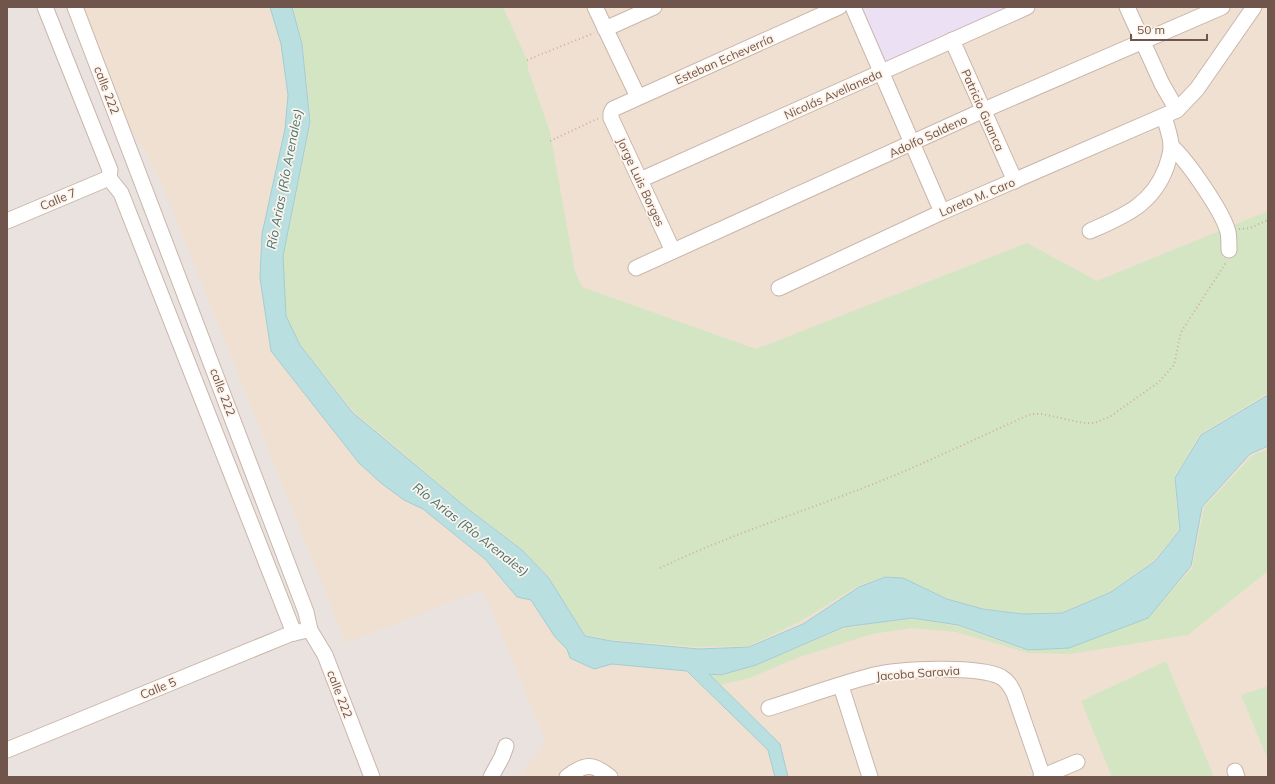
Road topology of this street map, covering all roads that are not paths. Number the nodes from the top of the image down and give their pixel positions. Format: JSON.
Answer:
{"nodes":[{"id":1,"x":45,"y":7,"type":"edge"},
{"id":2,"x":75,"y":7,"type":"edge"},
{"id":3,"x":595,"y":7,"type":"edge"},
{"id":4,"x":654,"y":7,"type":"edge"},
{"id":5,"x":839,"y":7,"type":"edge"},
{"id":6,"x":853,"y":7,"type":"edge"},
{"id":7,"x":1027,"y":7,"type":"edge"},
{"id":8,"x":1127,"y":7,"type":"edge"},
{"id":9,"x":1222,"y":7,"type":"edge"},
{"id":10,"x":1254,"y":7,"type":"edge"},
{"id":11,"x":605,"y":29,"type":"junction"},
{"id":12,"x":952,"y":40,"type":"junction"},
{"id":13,"x":1142,"y":41,"type":"junction"},
{"id":14,"x":881,"y":73,"type":"junction"},
{"id":15,"x":638,"y":98,"type":"junction"},
{"id":16,"x":984,"y":110,"type":"junction"},
{"id":17,"x":611,"y":113,"type":"joint"},
{"id":18,"x":1170,"y":113,"type":"junction"},
{"id":19,"x":911,"y":144,"type":"junction"},
{"id":20,"x":1171,"y":146,"type":"junction"},
{"id":21,"x":109,"y":178,"type":"junction"},
{"id":22,"x":640,"y":180,"type":"junction"},
{"id":23,"x":1015,"y":181,"type":"junction"},
{"id":24,"x":942,"y":212,"type":"junction"},
{"id":25,"x":7,"y":221,"type":"edge"},
{"id":26,"x":1090,"y":231,"type":"dead end"},
{"id":27,"x":1229,"y":250,"type":"road end"},
{"id":28,"x":673,"y":251,"type":"junction"},
{"id":29,"x":636,"y":268,"type":"dead end"},
{"id":30,"x":779,"y":288,"type":"dead end"},
{"id":31,"x":310,"y":630,"type":"junction"},
{"id":32,"x":294,"y":633,"type":"junction"},
{"id":33,"x":841,"y":686,"type":"junction"},
{"id":34,"x":769,"y":708,"type":"dead end"},
{"id":35,"x":506,"y":746,"type":"dead end"},
{"id":36,"x":7,"y":750,"type":"edge"},
{"id":37,"x":1077,"y":762,"type":"dead end"},
{"id":38,"x":372,"y":777,"type":"edge"},
{"id":39,"x":491,"y":777,"type":"edge"},
{"id":40,"x":567,"y":777,"type":"edge"},
{"id":41,"x":610,"y":777,"type":"edge"},
{"id":42,"x":870,"y":777,"type":"edge"},
{"id":43,"x":1042,"y":777,"type":"edge"}],
"edges":[{"from":1,"to":21,"type":"street"},
{"from":2,"to":31,"type":"street","name":"calle 222"},
{"from":3,"to":11,"type":"street"},
{"from":4,"to":11,"type":"street"},
{"from":5,"to":15,"type":"street","name":"Esteban Echeverría"},
{"from":6,"to":14,"type":"street"},
{"from":7,"to":12,"type":"street","name":"Nicolás Avellaneda"},
{"from":8,"to":13,"type":"street"},
{"from":9,"to":13,"type":"street","name":"Adolfo Saldeno"},
{"from":10,"to":18,"type":"street"},
{"from":11,"to":15,"type":"street"},
{"from":12,"to":14,"type":"street","name":"Nicolás Avellaneda"},
{"from":12,"to":16,"type":"street","name":"Patricio Guanca"},
{"from":13,"to":16,"type":"street","name":"Adolfo Saldeno"},
{"from":13,"to":18,"type":"street"},
{"from":14,"to":19,"type":"street"},
{"from":14,"to":22,"type":"street","name":"Nicolás Avellaneda"},
{"from":15,"to":17,"type":"street","name":"Esteban Echeverría"},
{"from":16,"to":19,"type":"street","name":"Adolfo Saldeno"},
{"from":16,"to":23,"type":"street","name":"Patricio Guanca"},
{"from":17,"to":22,"type":"street","name":"Jorge Luis Borges"},
{"from":18,"to":20,"type":"street"},
{"from":18,"to":23,"type":"street","name":"Loreto M. Caro"},
{"from":19,"to":24,"type":"street"},
{"from":19,"to":28,"type":"street","name":"Adolfo Saldeno"},
{"from":20,"to":26,"type":"street"},
{"from":20,"to":27,"type":"street"},
{"from":21,"to":25,"type":"street","name":"Calle 7"},
{"from":21,"to":32,"type":"street"},
{"from":22,"to":28,"type":"street","name":"Jorge Luis Borges"},
{"from":23,"to":24,"type":"street","name":"Loreto M. Caro"},
{"from":24,"to":30,"type":"street","name":"Loreto M. Caro"},
{"from":28,"to":29,"type":"street","name":"Adolfo Saldeno"},
{"from":31,"to":32,"type":"street","name":"Calle 5"},
{"from":31,"to":38,"type":"street","name":"calle 222"},
{"from":32,"to":36,"type":"street","name":"Calle 5"},
{"from":33,"to":34,"type":"street","name":"Jacoba Saravia"},
{"from":33,"to":42,"type":"street"},
{"from":33,"to":43,"type":"street","name":"Jacoba Saravia"},
{"from":35,"to":39,"type":"street"},
{"from":37,"to":43,"type":"street"},
{"from":40,"to":41,"type":"street"}]}
